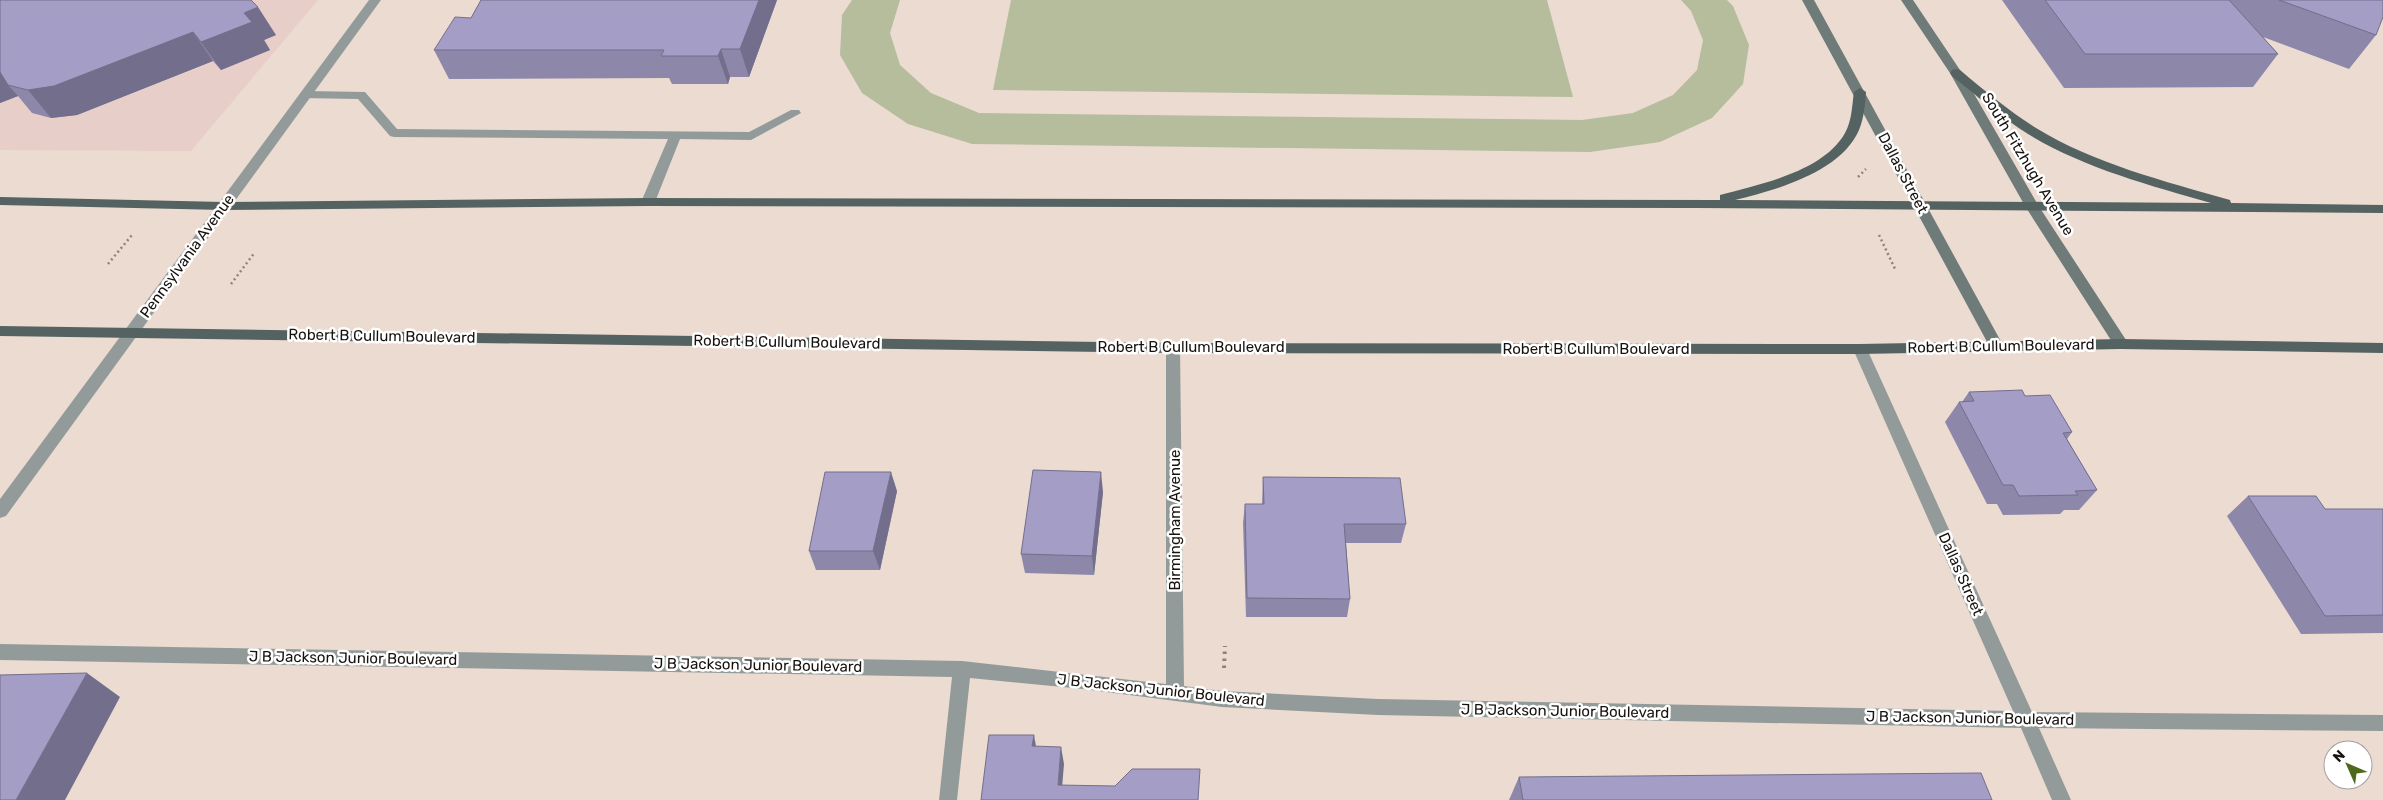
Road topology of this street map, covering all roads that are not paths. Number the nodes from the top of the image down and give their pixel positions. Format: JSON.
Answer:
{"nodes":[{"id":1,"x":375,"y":0,"type":"edge"},
{"id":2,"x":1808,"y":0,"type":"edge"},
{"id":3,"x":1907,"y":0,"type":"edge"},
{"id":4,"x":1956,"y":73,"type":"junction"},
{"id":5,"x":1860,"y":92,"type":"junction"},
{"id":6,"x":305,"y":95,"type":"junction"},
{"id":7,"x":795,"y":113,"type":"dead end"},
{"id":8,"x":676,"y":135,"type":"junction"},
{"id":9,"x":0,"y":201,"type":"edge"},
{"id":10,"x":648,"y":202,"type":"junction"},
{"id":11,"x":1696,"y":204,"type":"junction"},
{"id":12,"x":1919,"y":205,"type":"junction"},
{"id":13,"x":224,"y":206,"type":"junction"},
{"id":14,"x":2032,"y":206,"type":"junction"},
{"id":15,"x":2244,"y":208,"type":"junction"},
{"id":16,"x":2383,"y":209,"type":"edge"},
{"id":17,"x":0,"y":331,"type":"edge"},
{"id":18,"x":131,"y":332,"type":"junction"},
{"id":19,"x":2121,"y":344,"type":"junction"},
{"id":20,"x":1997,"y":347,"type":"junction"},
{"id":21,"x":1173,"y":348,"type":"junction"},
{"id":22,"x":2383,"y":348,"type":"edge"},
{"id":23,"x":1860,"y":349,"type":"junction"},
{"id":24,"x":0,"y":511,"type":"edge"},
{"id":25,"x":0,"y":652,"type":"edge"},
{"id":26,"x":962,"y":669,"type":"junction"},
{"id":27,"x":1175,"y":693,"type":"junction"},
{"id":28,"x":2026,"y":720,"type":"junction"},
{"id":29,"x":2383,"y":723,"type":"edge"},
{"id":30,"x":948,"y":800,"type":"edge"},
{"id":31,"x":2062,"y":800,"type":"edge"}],
"edges":[{"from":1,"to":6,"type":"street","name":"Pennsylvania Avenue"},
{"from":2,"to":5,"type":"main road","name":"Dallas Street"},
{"from":3,"to":4,"type":"main road","name":"South Fitzhugh Avenue"},
{"from":4,"to":14,"type":"main road","name":"South Fitzhugh Avenue"},
{"from":4,"to":15,"type":"main road"},
{"from":5,"to":11,"type":"main road"},
{"from":5,"to":12,"type":"main road","name":"Dallas Street"},
{"from":6,"to":8,"type":"street"},
{"from":6,"to":13,"type":"street","name":"Pennsylvania Avenue"},
{"from":7,"to":8,"type":"street"},
{"from":8,"to":10,"type":"street"},
{"from":9,"to":13,"type":"main road"},
{"from":10,"to":11,"type":"main road"},
{"from":10,"to":13,"type":"main road"},
{"from":11,"to":12,"type":"main road"},
{"from":12,"to":14,"type":"main road"},
{"from":12,"to":20,"type":"main road","name":"Dallas Street"},
{"from":13,"to":18,"type":"street","name":"Pennsylvania Avenue"},
{"from":14,"to":15,"type":"main road"},
{"from":14,"to":19,"type":"main road","name":"South Fitzhugh Avenue"},
{"from":15,"to":16,"type":"main road"},
{"from":17,"to":18,"type":"main road","name":"Robert B Cullum Boulevard"},
{"from":18,"to":21,"type":"main road","name":"Robert B Cullum Boulevard"},
{"from":18,"to":24,"type":"street","name":"Pennsylvania Avenue"},
{"from":19,"to":20,"type":"main road","name":"Robert B Cullum Boulevard"},
{"from":19,"to":22,"type":"main road","name":"Robert B Cullum Boulevard"},
{"from":20,"to":23,"type":"main road","name":"Robert B Cullum Boulevard"},
{"from":21,"to":23,"type":"main road","name":"Robert B Cullum Boulevard"},
{"from":21,"to":27,"type":"street","name":"Birmingham Avenue"},
{"from":23,"to":28,"type":"street","name":"Dallas Street"},
{"from":25,"to":26,"type":"street","name":"J B Jackson Junior Boulevard"},
{"from":26,"to":27,"type":"street","name":"J B Jackson Junior Boulevard"},
{"from":26,"to":30,"type":"street"},
{"from":27,"to":28,"type":"street","name":"J B Jackson Junior Boulevard"},
{"from":28,"to":29,"type":"street","name":"J B Jackson Junior Boulevard"},
{"from":28,"to":31,"type":"street","name":"Dallas Street"}]}
